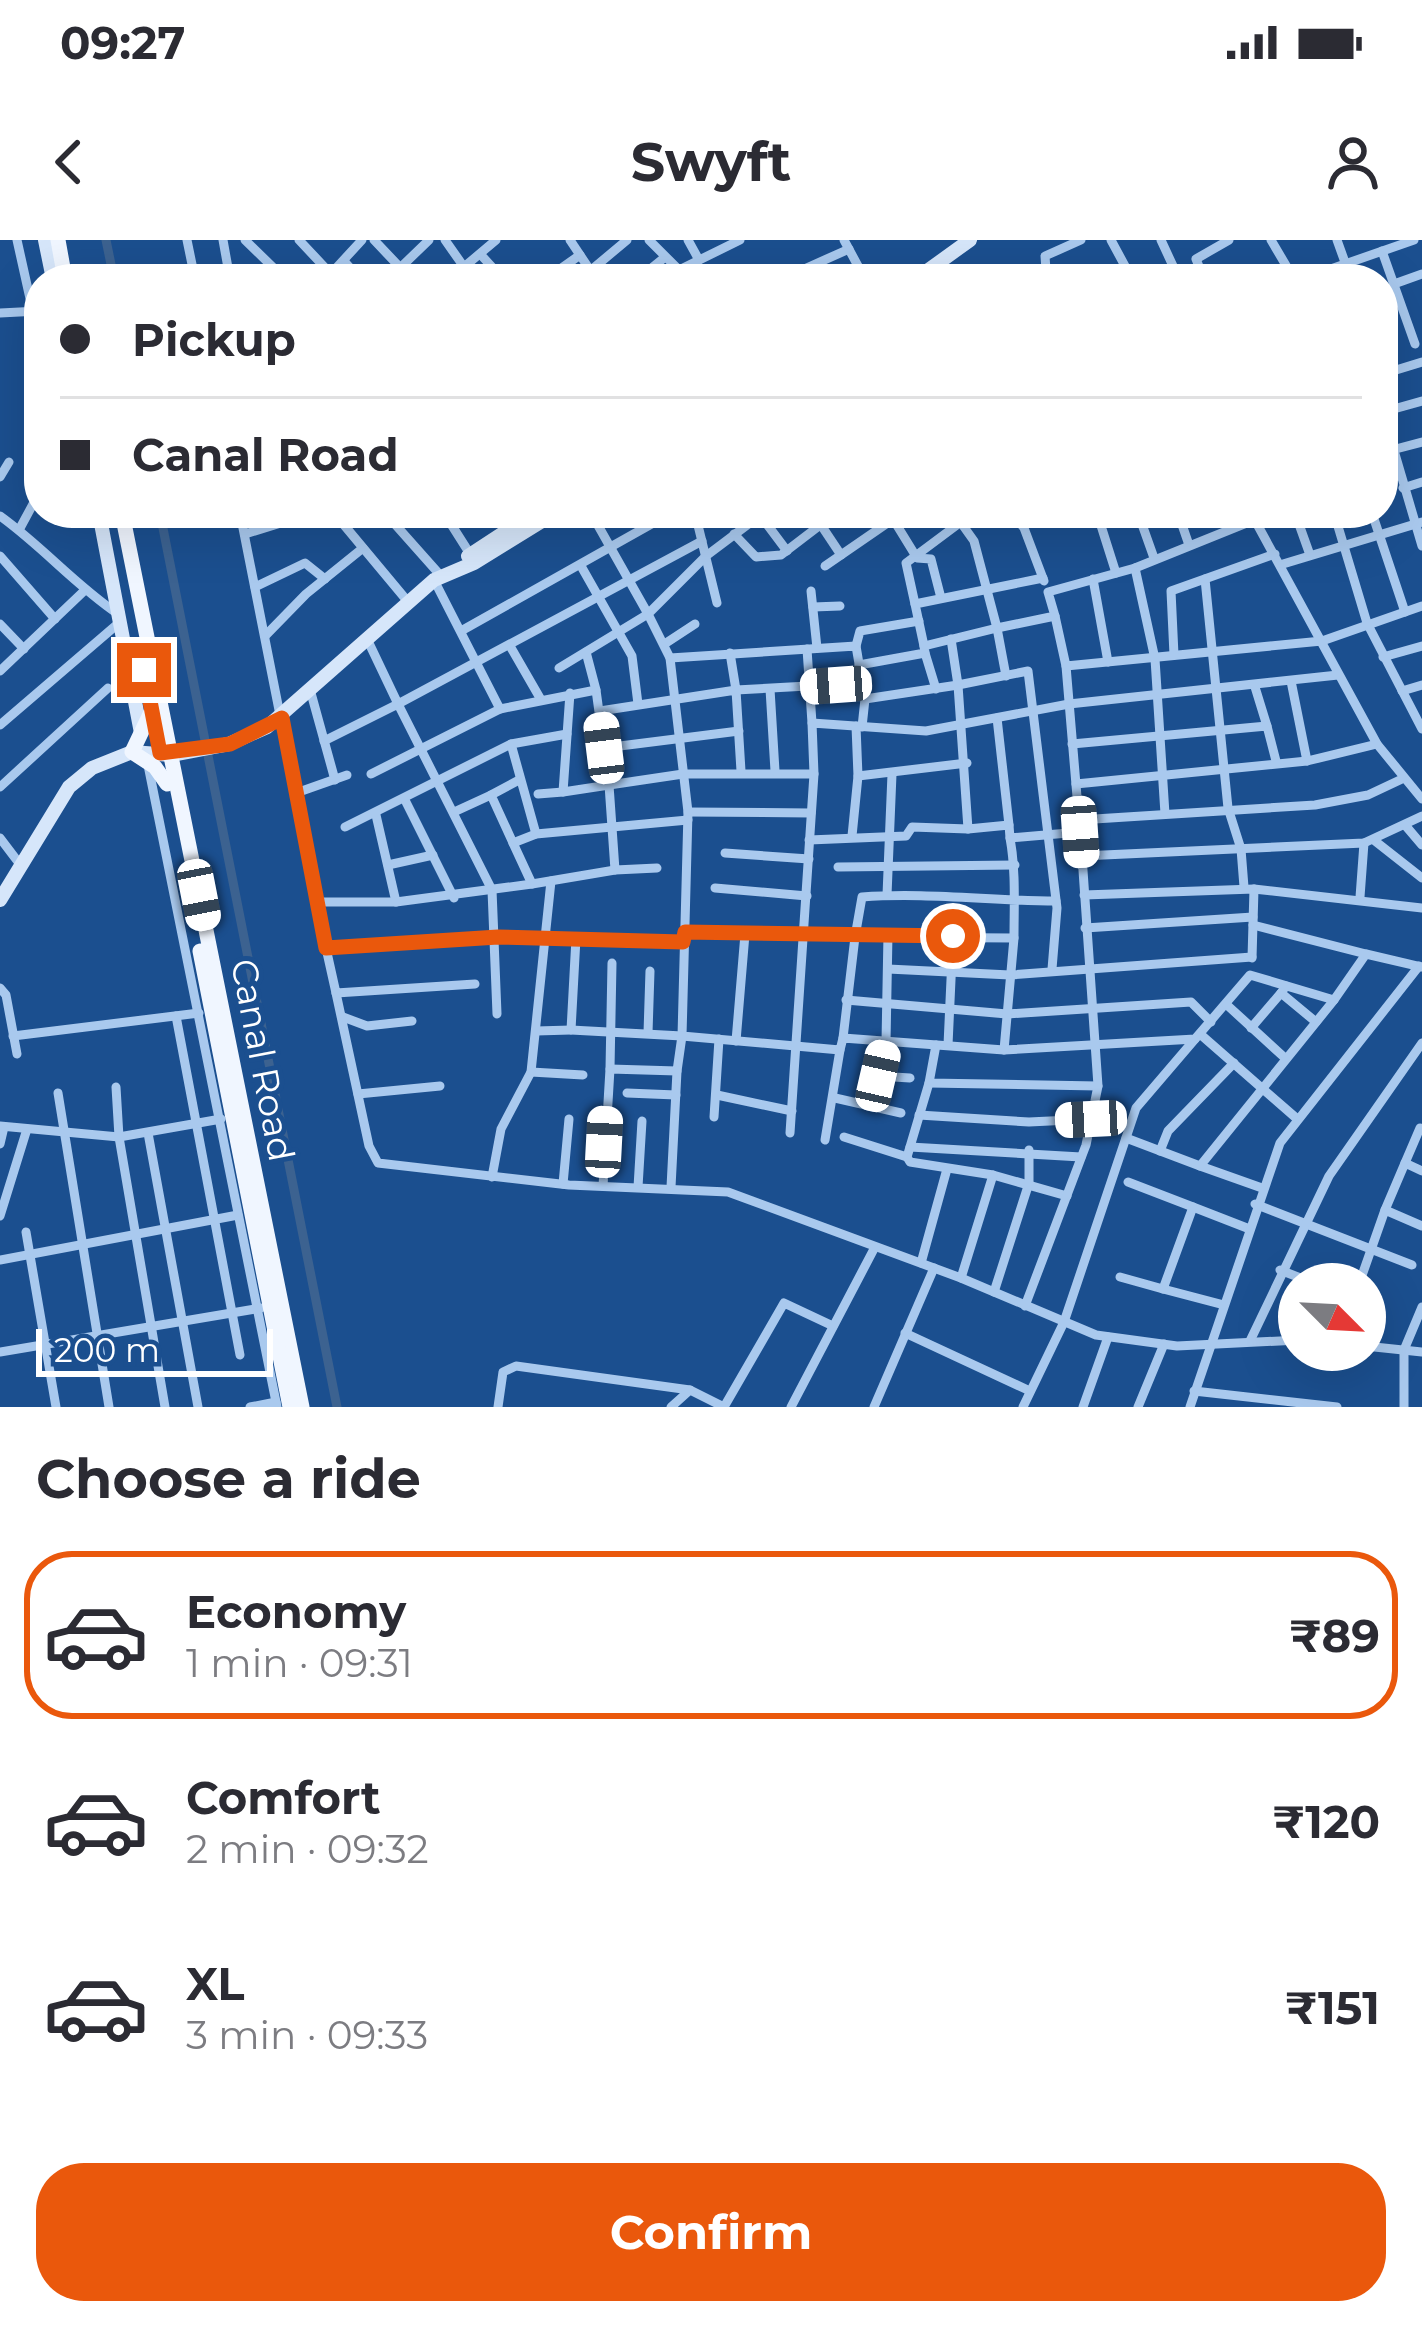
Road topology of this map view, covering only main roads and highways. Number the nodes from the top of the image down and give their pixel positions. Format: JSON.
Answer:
{"nodes":[{"id":1,"x":957,"y":240,"type":"edge"},
{"id":2,"x":970,"y":240,"type":"edge"},
{"id":3,"x":930,"y":264,"type":"edge"},
{"id":4,"x":935,"y":264,"type":"edge"},
{"id":5,"x":102,"y":528,"type":"edge"},
{"id":6,"x":115,"y":528,"type":"edge"},
{"id":7,"x":124,"y":528,"type":"edge"},
{"id":8,"x":507,"y":528,"type":"edge"},
{"id":9,"x":529,"y":528,"type":"edge"},
{"id":10,"x":442,"y":576,"type":"junction"},
{"id":11,"x":152,"y":710,"type":"junction"},
{"id":12,"x":137,"y":745,"type":"junction"},
{"id":13,"x":160,"y":757,"type":"junction"},
{"id":14,"x":0,"y":900,"type":"edge"},
{"id":15,"x":281,"y":1405,"type":"edge"},
{"id":16,"x":302,"y":1407,"type":"edge"}],
"edges":[{"from":1,"to":3,"type":"main road"},
{"from":2,"to":4,"type":"main road"},
{"from":5,"to":12,"type":"main road"},
{"from":6,"to":11,"type":"main road","name":"Canal Road"},
{"from":7,"to":13,"type":"main road","name":"Canal Road"},
{"from":8,"to":10,"type":"main road"},
{"from":9,"to":10,"type":"main road"},
{"from":10,"to":13,"type":"main road"},
{"from":11,"to":12,"type":"main road"},
{"from":11,"to":13,"type":"main road","name":"Canal Road"},
{"from":12,"to":13,"type":"main road"},
{"from":12,"to":14,"type":"main road"},
{"from":13,"to":15,"type":"main road","name":"Canal Road"},
{"from":13,"to":16,"type":"main road","name":"Canal Road"}]}
